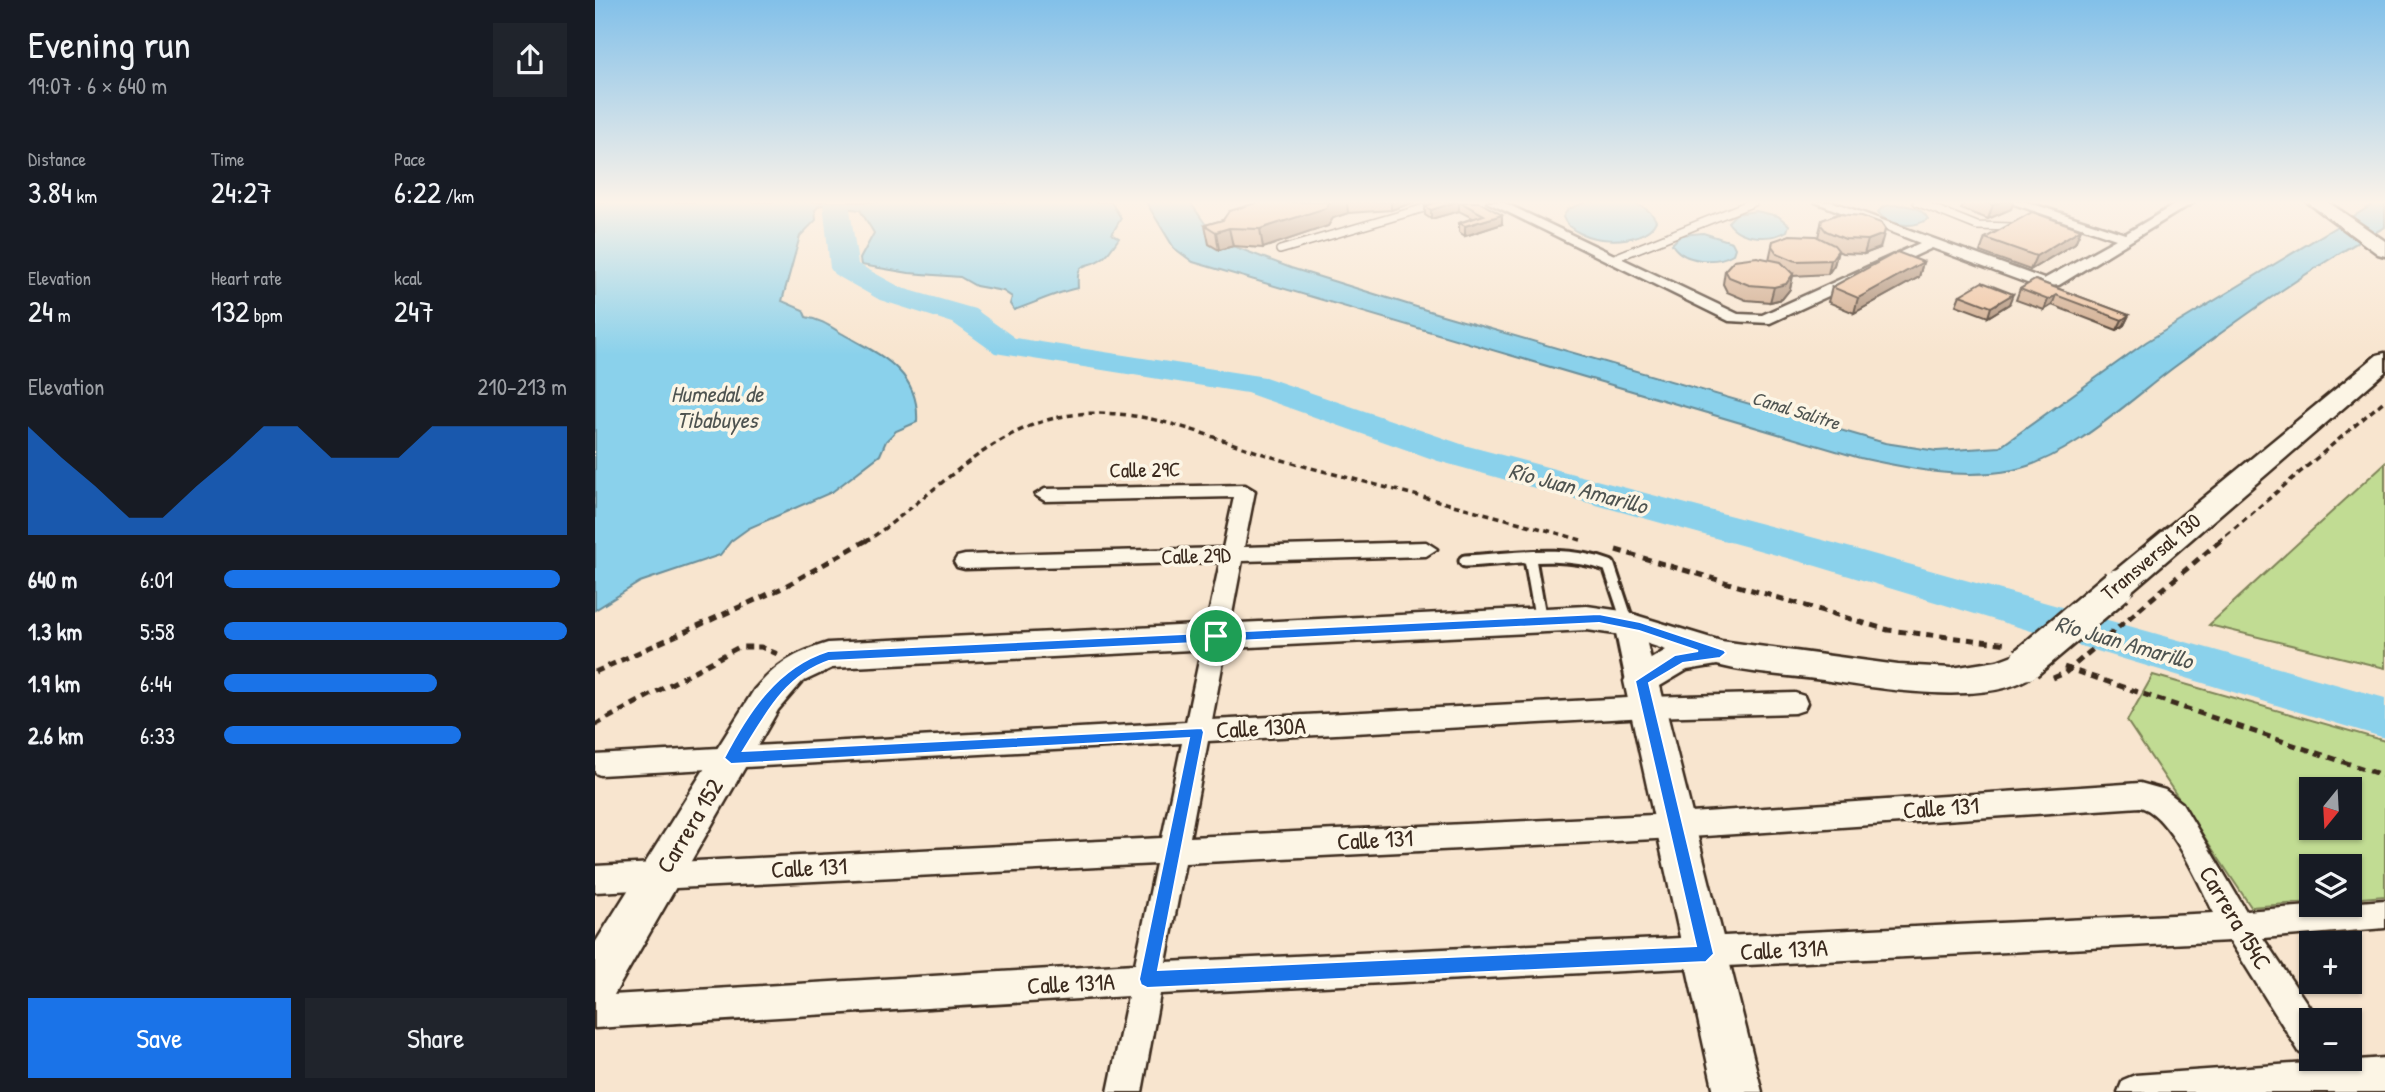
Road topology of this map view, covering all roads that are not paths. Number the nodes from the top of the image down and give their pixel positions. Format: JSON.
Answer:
{"nodes":[{"id":1,"x":1599,"y":253,"type":"edge"},
{"id":2,"x":1627,"y":253,"type":"edge"},
{"id":3,"x":1909,"y":253,"type":"edge"},
{"id":4,"x":1958,"y":253,"type":"edge"},
{"id":5,"x":2102,"y":253,"type":"edge"},
{"id":6,"x":1612,"y":259,"type":"junction"},
{"id":7,"x":2385,"y":360,"type":"edge"},
{"id":8,"x":1045,"y":495,"type":"dead end"},
{"id":9,"x":1426,"y":549,"type":"dead end"},
{"id":10,"x":1232,"y":555,"type":"junction"},
{"id":11,"x":1530,"y":559,"type":"junction"},
{"id":12,"x":1465,"y":561,"type":"dead end"},
{"id":13,"x":965,"y":562,"type":"dead end"},
{"id":14,"x":1541,"y":621,"type":"junction"},
{"id":15,"x":1628,"y":623,"type":"junction"},
{"id":16,"x":1216,"y":636,"type":"junction"},
{"id":17,"x":1720,"y":653,"type":"junction"},
{"id":18,"x":790,"y":674,"type":"joint"},
{"id":19,"x":1644,"y":694,"type":"junction"},
{"id":20,"x":1795,"y":703,"type":"dead end"},
{"id":21,"x":1197,"y":732,"type":"junction"},
{"id":22,"x":731,"y":758,"type":"junction"},
{"id":23,"x":600,"y":764,"type":"dead end"},
{"id":24,"x":2155,"y":798,"type":"joint"},
{"id":25,"x":1675,"y":826,"type":"junction"},
{"id":26,"x":1174,"y":849,"type":"junction"},
{"id":27,"x":660,"y":876,"type":"junction"},
{"id":28,"x":595,"y":879,"type":"edge"},
{"id":29,"x":2385,"y":914,"type":"edge"},
{"id":30,"x":2238,"y":926,"type":"junction"},
{"id":31,"x":1706,"y":954,"type":"junction"},
{"id":32,"x":1147,"y":979,"type":"junction"},
{"id":33,"x":595,"y":984,"type":"edge"},
{"id":34,"x":595,"y":1012,"type":"edge"},
{"id":35,"x":2299,"y":1021,"type":"edge"},
{"id":36,"x":2385,"y":1075,"type":"edge"},
{"id":37,"x":2334,"y":1076,"type":"edge"},
{"id":38,"x":1125,"y":1092,"type":"edge"},
{"id":39,"x":1738,"y":1092,"type":"edge"},
{"id":40,"x":2135,"y":1092,"type":"edge"}],
"edges":[{"from":1,"to":6,"type":"street"},
{"from":2,"to":6,"type":"lane"},
{"from":3,"to":6,"type":"street"},
{"from":4,"to":5,"type":"street"},
{"from":7,"to":17,"type":"main road","name":"Transversal 130","bridge":true},
{"from":8,"to":10,"type":"street","name":"Calle 29C"},
{"from":9,"to":10,"type":"street","name":"Calle 29D"},
{"from":10,"to":13,"type":"street","name":"Calle 29D"},
{"from":10,"to":16,"type":"street"},
{"from":11,"to":12,"type":"lane"},
{"from":11,"to":14,"type":"lane"},
{"from":11,"to":15,"type":"lane"},
{"from":14,"to":15,"type":"main road","name":"Transversal 130"},
{"from":14,"to":16,"type":"main road","name":"Transversal 130"},
{"from":15,"to":17,"type":"main road","name":"Transversal 130"},
{"from":15,"to":19,"type":"street"},
{"from":16,"to":18,"type":"main road","name":"Transversal 130"},
{"from":16,"to":21,"type":"street"},
{"from":17,"to":19,"type":"main road","name":"Transversal 130"},
{"from":18,"to":22,"type":"main road","name":"Carrera 152"},
{"from":19,"to":20,"type":"street","name":"Calle 130A"},
{"from":19,"to":21,"type":"street","name":"Calle 130A"},
{"from":19,"to":25,"type":"main road"},
{"from":21,"to":22,"type":"street","name":"Calle 130A"},
{"from":21,"to":26,"type":"street"},
{"from":22,"to":23,"type":"street","name":"Calle 130A"},
{"from":22,"to":27,"type":"main road","name":"Carrera 152"},
{"from":24,"to":25,"type":"street","name":"Calle 131"},
{"from":24,"to":30,"type":"street","name":"Carrera 154C"},
{"from":25,"to":26,"type":"street","name":"Calle 131"},
{"from":25,"to":31,"type":"main road"},
{"from":26,"to":27,"type":"street","name":"Calle 131"},
{"from":26,"to":32,"type":"street"},
{"from":27,"to":28,"type":"street","name":"Calle 131"},
{"from":27,"to":33,"type":"main road","name":"Carrera 152"},
{"from":29,"to":30,"type":"street","name":"Calle 131A"},
{"from":30,"to":31,"type":"street","name":"Calle 131A"},
{"from":30,"to":35,"type":"street","name":"Carrera 154C"},
{"from":31,"to":32,"type":"street","name":"Calle 131A"},
{"from":31,"to":39,"type":"main road"},
{"from":32,"to":34,"type":"street","name":"Calle 131A"},
{"from":32,"to":38,"type":"street"},
{"from":36,"to":37,"type":"street"},
{"from":37,"to":40,"type":"street"}]}
